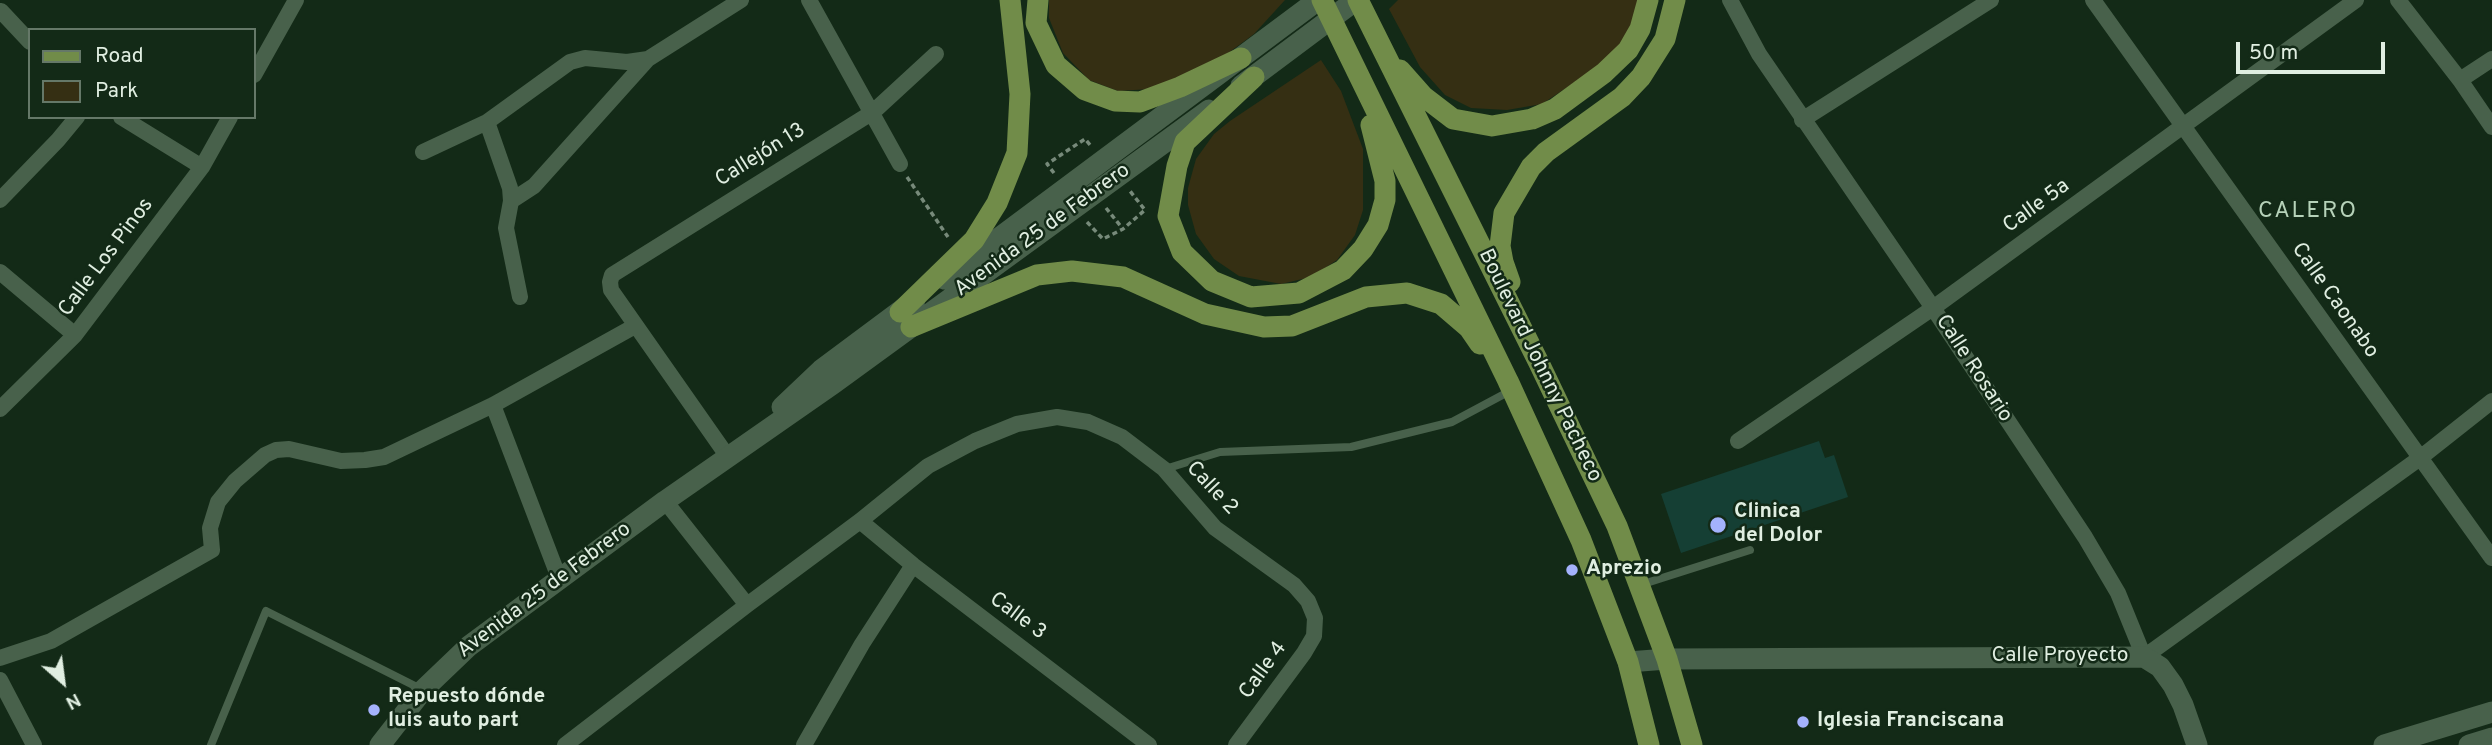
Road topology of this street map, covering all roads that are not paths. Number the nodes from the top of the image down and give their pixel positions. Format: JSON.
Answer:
{"nodes":[{"id":1,"x":296,"y":0,"type":"edge"},
{"id":2,"x":741,"y":0,"type":"edge"},
{"id":3,"x":809,"y":0,"type":"edge"},
{"id":4,"x":1010,"y":0,"type":"edge"},
{"id":5,"x":1038,"y":0,"type":"edge"},
{"id":6,"x":1320,"y":0,"type":"edge"},
{"id":7,"x":1357,"y":0,"type":"edge"},
{"id":8,"x":1648,"y":0,"type":"edge"},
{"id":9,"x":1675,"y":0,"type":"edge"},
{"id":10,"x":1730,"y":0,"type":"edge"},
{"id":11,"x":1992,"y":0,"type":"edge"},
{"id":12,"x":2094,"y":0,"type":"edge"},
{"id":13,"x":2356,"y":0,"type":"edge"},
{"id":14,"x":2398,"y":0,"type":"edge"},
{"id":15,"x":1,"y":11,"type":"edge"},
{"id":16,"x":28,"y":40,"type":"edge"},
{"id":17,"x":1380,"y":47,"type":"junction"},
{"id":18,"x":936,"y":54,"type":"dead end"},
{"id":19,"x":1241,"y":58,"type":"junction"},
{"id":20,"x":2492,"y":58,"type":"edge"},
{"id":21,"x":648,"y":59,"type":"junction"},
{"id":22,"x":1353,"y":66,"type":"junction"},
{"id":23,"x":256,"y":71,"type":"edge"},
{"id":24,"x":1254,"y":77,"type":"junction"},
{"id":25,"x":2460,"y":80,"type":"junction"},
{"id":26,"x":873,"y":112,"type":"junction"},
{"id":27,"x":75,"y":119,"type":"edge"},
{"id":28,"x":124,"y":119,"type":"edge"},
{"id":29,"x":229,"y":119,"type":"edge"},
{"id":30,"x":1802,"y":120,"type":"junction"},
{"id":31,"x":487,"y":122,"type":"junction"},
{"id":32,"x":2184,"y":126,"type":"junction"},
{"id":33,"x":2492,"y":127,"type":"edge"},
{"id":34,"x":423,"y":152,"type":"dead end"},
{"id":35,"x":900,"y":164,"type":"road end"},
{"id":36,"x":202,"y":167,"type":"junction"},
{"id":37,"x":0,"y":200,"type":"edge"},
{"id":38,"x":511,"y":201,"type":"junction"},
{"id":39,"x":0,"y":272,"type":"edge"},
{"id":40,"x":520,"y":298,"type":"dead end"},
{"id":41,"x":1933,"y":308,"type":"junction"},
{"id":42,"x":905,"y":319,"type":"junction"},
{"id":43,"x":635,"y":326,"type":"junction"},
{"id":44,"x":75,"y":335,"type":"junction"},
{"id":45,"x":1539,"y":363,"type":"junction"},
{"id":46,"x":1511,"y":385,"type":"junction"},
{"id":47,"x":2492,"y":401,"type":"edge"},
{"id":48,"x":493,"y":405,"type":"junction"},
{"id":49,"x":0,"y":409,"type":"edge"},
{"id":50,"x":1738,"y":441,"type":"dead end"},
{"id":51,"x":728,"y":457,"type":"junction"},
{"id":52,"x":2420,"y":458,"type":"junction"},
{"id":53,"x":1164,"y":469,"type":"junction"},
{"id":54,"x":665,"y":501,"type":"junction"},
{"id":55,"x":860,"y":521,"type":"junction"},
{"id":56,"x":1750,"y":550,"type":"dead end"},
{"id":57,"x":2492,"y":558,"type":"edge"},
{"id":58,"x":914,"y":565,"type":"junction"},
{"id":59,"x":559,"y":578,"type":"junction"},
{"id":60,"x":1640,"y":585,"type":"junction"},
{"id":61,"x":747,"y":604,"type":"junction"},
{"id":62,"x":1315,"y":618,"type":"joint"},
{"id":63,"x":2144,"y":657,"type":"junction"},
{"id":64,"x":0,"y":658,"type":"edge"},
{"id":65,"x":1667,"y":659,"type":"junction"},
{"id":66,"x":1628,"y":662,"type":"junction"},
{"id":67,"x":0,"y":680,"type":"edge"},
{"id":68,"x":423,"y":690,"type":"junction"},
{"id":69,"x":2492,"y":712,"type":"edge"},
{"id":70,"x":385,"y":737,"type":"edge"},
{"id":71,"x":2492,"y":738,"type":"edge"},
{"id":72,"x":34,"y":745,"type":"edge"},
{"id":73,"x":211,"y":745,"type":"edge"},
{"id":74,"x":368,"y":745,"type":"edge"},
{"id":75,"x":565,"y":745,"type":"edge"},
{"id":76,"x":804,"y":745,"type":"edge"},
{"id":77,"x":1149,"y":745,"type":"edge"},
{"id":78,"x":1236,"y":745,"type":"edge"},
{"id":79,"x":1649,"y":745,"type":"edge"},
{"id":80,"x":1692,"y":745,"type":"edge"},
{"id":81,"x":2197,"y":745,"type":"edge"},
{"id":82,"x":2384,"y":745,"type":"edge"},
{"id":83,"x":2469,"y":745,"type":"edge"}],
"edges":[{"from":1,"to":23,"type":"street"},
{"from":2,"to":21,"type":"street"},
{"from":3,"to":26,"type":"street"},
{"from":4,"to":42,"type":"main road"},
{"from":5,"to":19,"type":"main road"},
{"from":6,"to":19,"type":"main road","name":"Avenida 25 de Febrero"},
{"from":6,"to":22,"type":"main road","name":"Boulevard Johnny Pacheco"},
{"from":7,"to":17,"type":"main road","name":"Boulevard Johnny Pacheco"},
{"from":7,"to":24,"type":"main road","name":"Avenida 25 de Febrero"},
{"from":8,"to":17,"type":"main road"},
{"from":9,"to":45,"type":"main road"},
{"from":10,"to":30,"type":"street","name":"Calle Rosario"},
{"from":11,"to":30,"type":"street"},
{"from":12,"to":32,"type":"street","name":"Calle Caonabo"},
{"from":13,"to":32,"type":"street","name":"Calle 5a"},
{"from":14,"to":25,"type":"street"},
{"from":15,"to":16,"type":"street"},
{"from":17,"to":45,"type":"main road","name":"Boulevard Johnny Pacheco"},
{"from":18,"to":26,"type":"street","name":"Callejón 13"},
{"from":19,"to":42,"type":"main road","name":"Avenida 25 de Febrero"},
{"from":20,"to":25,"type":"street"},
{"from":21,"to":31,"type":"street"},
{"from":21,"to":38,"type":"street"},
{"from":22,"to":24,"type":"main road"},
{"from":22,"to":46,"type":"main road","name":"Boulevard Johnny Pacheco"},
{"from":24,"to":42,"type":"main road","name":"Avenida 25 de Febrero"},
{"from":25,"to":33,"type":"street"},
{"from":26,"to":35,"type":"street"},
{"from":26,"to":43,"type":"street","name":"Callejón 13"},
{"from":27,"to":37,"type":"street"},
{"from":28,"to":36,"type":"street"},
{"from":29,"to":36,"type":"street","name":"Calle Los Pinos"},
{"from":30,"to":41,"type":"street","name":"Calle Rosario"},
{"from":31,"to":34,"type":"street"},
{"from":31,"to":38,"type":"street"},
{"from":32,"to":41,"type":"street","name":"Calle 5a"},
{"from":32,"to":52,"type":"street","name":"Calle Caonabo"},
{"from":36,"to":44,"type":"street","name":"Calle Los Pinos"},
{"from":38,"to":40,"type":"street"},
{"from":39,"to":44,"type":"street"},
{"from":41,"to":50,"type":"street","name":"Calle 5a"},
{"from":41,"to":63,"type":"street","name":"Calle Rosario"},
{"from":42,"to":46,"type":"main road"},
{"from":42,"to":51,"type":"main road","name":"Avenida 25 de Febrero"},
{"from":43,"to":48,"type":"street"},
{"from":43,"to":51,"type":"street"},
{"from":44,"to":49,"type":"street","name":"Calle Los Pinos"},
{"from":45,"to":60,"type":"main road","name":"Boulevard Johnny Pacheco"},
{"from":46,"to":53,"type":"lane"},
{"from":46,"to":66,"type":"main road","name":"Boulevard Johnny Pacheco"},
{"from":47,"to":52,"type":"street","name":"Calle Proyecto"},
{"from":48,"to":59,"type":"street"},
{"from":48,"to":64,"type":"street"},
{"from":51,"to":54,"type":"main road","name":"Avenida 25 de Febrero"},
{"from":52,"to":57,"type":"street","name":"Calle Caonabo"},
{"from":52,"to":63,"type":"street","name":"Calle Proyecto"},
{"from":53,"to":55,"type":"street","name":"Calle 2"},
{"from":53,"to":62,"type":"street","name":"Calle 2"},
{"from":54,"to":59,"type":"main road","name":"Avenida 25 de Febrero"},
{"from":54,"to":61,"type":"street"},
{"from":55,"to":58,"type":"street","name":"Calle 3"},
{"from":55,"to":61,"type":"street"},
{"from":56,"to":60,"type":"lane"},
{"from":58,"to":76,"type":"street"},
{"from":58,"to":77,"type":"street","name":"Calle 3"},
{"from":59,"to":68,"type":"main road","name":"Avenida 25 de Febrero"},
{"from":60,"to":65,"type":"main road","name":"Boulevard Johnny Pacheco"},
{"from":61,"to":75,"type":"street"},
{"from":62,"to":78,"type":"street","name":"Calle 4"},
{"from":63,"to":65,"type":"main road","name":"Calle Proyecto"},
{"from":63,"to":81,"type":"main road","name":"Calle Rosario"},
{"from":65,"to":66,"type":"main road","name":"Calle Proyecto"},
{"from":65,"to":80,"type":"main road","name":"Boulevard Johnny Pacheco"},
{"from":66,"to":79,"type":"main road","name":"Boulevard Johnny Pacheco"},
{"from":67,"to":72,"type":"street"},
{"from":68,"to":70,"type":"main road","name":"Avenida 25 de Febrero"},
{"from":68,"to":73,"type":"lane"},
{"from":69,"to":82,"type":"main road"},
{"from":70,"to":74,"type":"main road","name":"Avenida 25 de Febrero"},
{"from":71,"to":83,"type":"main road"}]}
